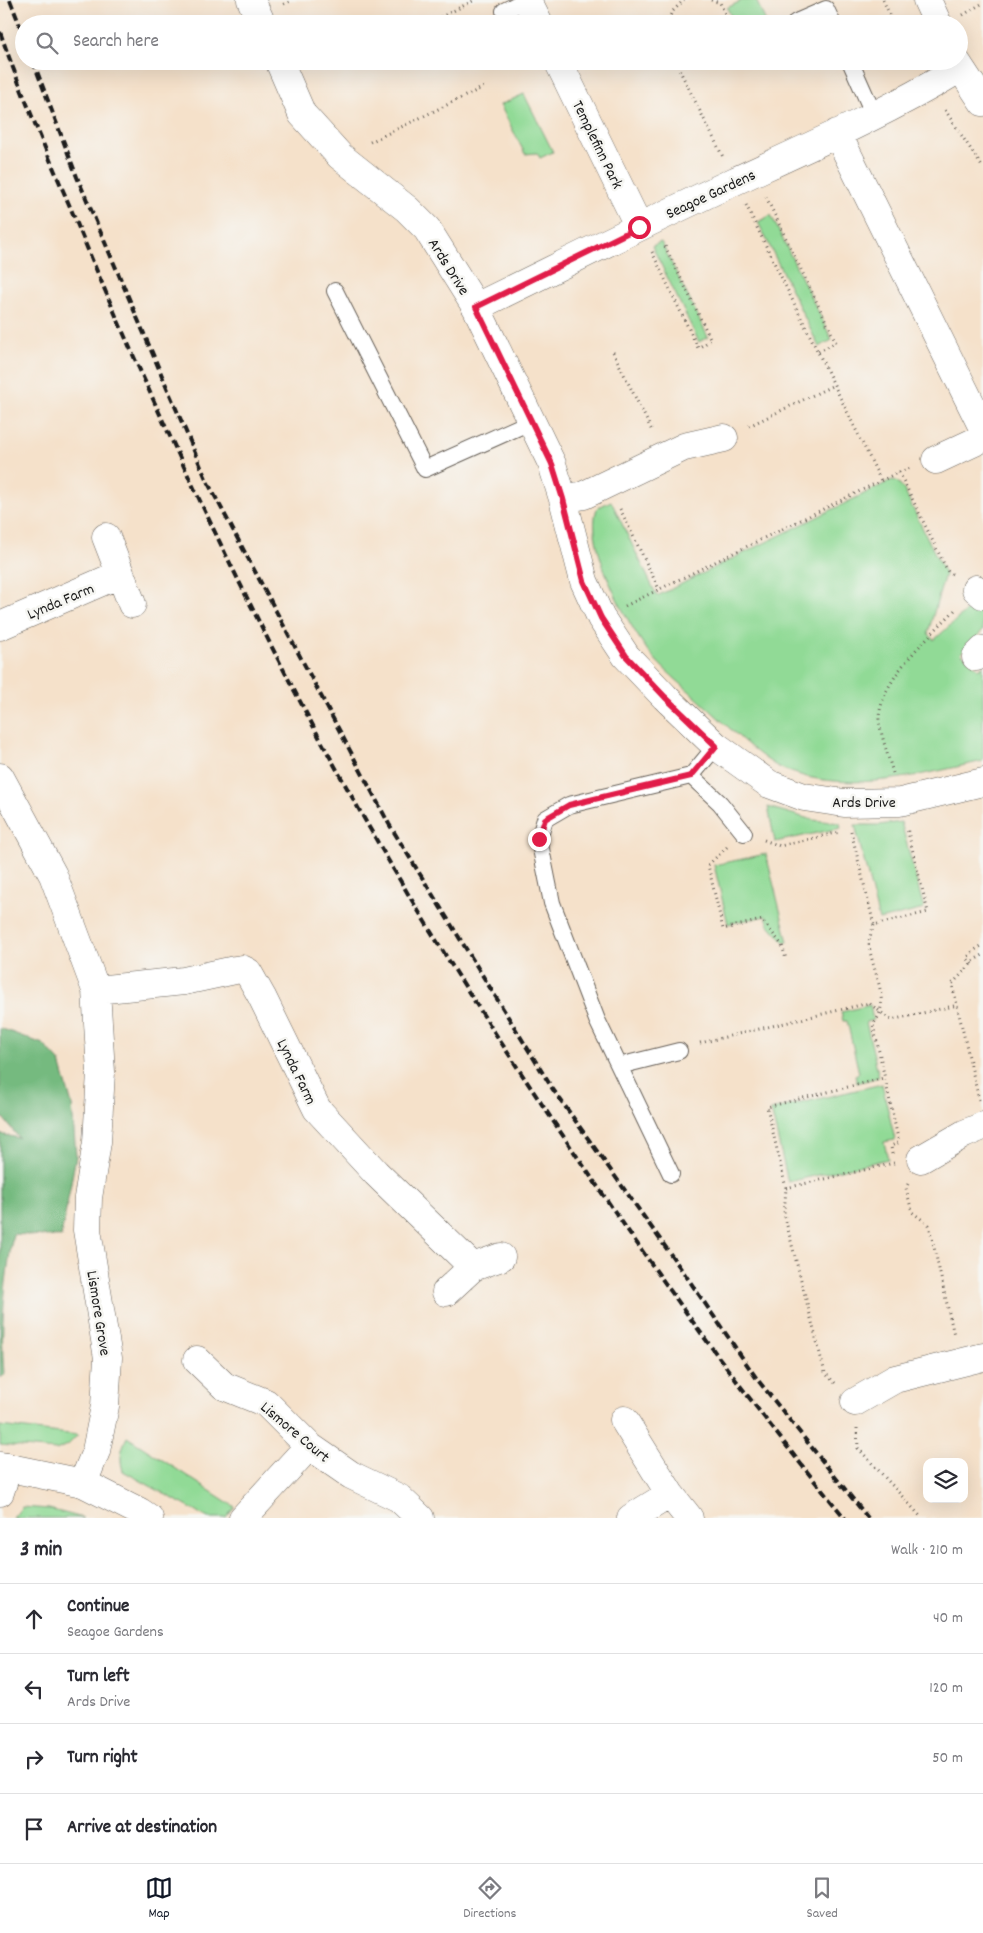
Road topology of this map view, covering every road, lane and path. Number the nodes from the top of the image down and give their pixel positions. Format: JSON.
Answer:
{"nodes":[{"id":1,"x":252,"y":0,"type":"edge"},
{"id":2,"x":475,"y":0,"type":"edge"},
{"id":3,"x":684,"y":0,"type":"edge"},
{"id":4,"x":711,"y":0,"type":"edge"},
{"id":5,"x":883,"y":0,"type":"edge"},
{"id":6,"x":927,"y":0,"type":"edge"},
{"id":7,"x":519,"y":4,"type":"edge"},
{"id":8,"x":258,"y":15,"type":"edge"},
{"id":9,"x":445,"y":15,"type":"edge"},
{"id":10,"x":530,"y":15,"type":"edge"},
{"id":11,"x":670,"y":15,"type":"edge"},
{"id":12,"x":726,"y":15,"type":"edge"},
{"id":13,"x":811,"y":15,"type":"edge"},
{"id":14,"x":829,"y":15,"type":"edge"},
{"id":15,"x":890,"y":15,"type":"edge"},
{"id":16,"x":934,"y":15,"type":"edge"},
{"id":17,"x":283,"y":70,"type":"edge"},
{"id":18,"x":563,"y":70,"type":"edge"},
{"id":19,"x":680,"y":70,"type":"edge"},
{"id":20,"x":854,"y":70,"type":"edge"},
{"id":21,"x":951,"y":70,"type":"edge"},
{"id":22,"x":961,"y":70,"type":"edge"},
{"id":23,"x":931,"y":86,"type":"junction"},
{"id":24,"x":484,"y":87,"type":"dead end"},
{"id":25,"x":983,"y":102,"type":"edge"},
{"id":26,"x":874,"y":115,"type":"junction"},
{"id":27,"x":838,"y":133,"type":"junction"},
{"id":28,"x":340,"y":156,"type":"junction"},
{"id":29,"x":983,"y":168,"type":"edge"},
{"id":30,"x":745,"y":177,"type":"junction"},
{"id":31,"x":646,"y":224,"type":"junction"},
{"id":32,"x":335,"y":291,"type":"dead end"},
{"id":33,"x":476,"y":307,"type":"junction"},
{"id":34,"x":613,"y":352,"type":"dead end"},
{"id":35,"x":818,"y":352,"type":"junction"},
{"id":36,"x":834,"y":385,"type":"junction"},
{"id":37,"x":530,"y":422,"type":"junction"},
{"id":38,"x":983,"y":428,"type":"edge"},
{"id":39,"x":724,"y":438,"type":"joint"},
{"id":40,"x":983,"y":438,"type":"edge"},
{"id":41,"x":665,"y":456,"type":"junction"},
{"id":42,"x":936,"y":460,"type":"dead end"},
{"id":43,"x":881,"y":481,"type":"junction"},
{"id":44,"x":608,"y":484,"type":"junction"},
{"id":45,"x":563,"y":499,"type":"junction"},
{"id":46,"x":106,"y":537,"type":"dead end"},
{"id":47,"x":120,"y":574,"type":"junction"},
{"id":48,"x":659,"y":589,"type":"junction"},
{"id":49,"x":979,"y":592,"type":"edge"},
{"id":50,"x":132,"y":604,"type":"dead end"},
{"id":51,"x":601,"y":618,"type":"junction"},
{"id":52,"x":0,"y":626,"type":"edge"},
{"id":53,"x":716,"y":746,"type":"junction"},
{"id":54,"x":691,"y":776,"type":"junction"},
{"id":55,"x":0,"y":777,"type":"edge"},
{"id":56,"x":983,"y":782,"type":"edge"},
{"id":57,"x":900,"y":802,"type":"junction"},
{"id":58,"x":744,"y":832,"type":"junction"},
{"id":59,"x":874,"y":925,"type":"junction"},
{"id":60,"x":983,"y":945,"type":"edge"},
{"id":61,"x":983,"y":955,"type":"edge"},
{"id":62,"x":786,"y":959,"type":"dead end"},
{"id":63,"x":972,"y":964,"type":"junction"},
{"id":64,"x":96,"y":990,"type":"junction"},
{"id":65,"x":958,"y":1005,"type":"junction"},
{"id":66,"x":881,"y":1012,"type":"junction"},
{"id":67,"x":679,"y":1051,"type":"joint"},
{"id":68,"x":619,"y":1066,"type":"junction"},
{"id":69,"x":884,"y":1078,"type":"junction"},
{"id":70,"x":982,"y":1117,"type":"edge"},
{"id":71,"x":899,"y":1143,"type":"dead end"},
{"id":72,"x":921,"y":1159,"type":"joint"},
{"id":73,"x":894,"y":1162,"type":"dead end"},
{"id":74,"x":671,"y":1174,"type":"dead end"},
{"id":75,"x":786,"y":1188,"type":"junction"},
{"id":76,"x":501,"y":1257,"type":"dead end"},
{"id":77,"x":473,"y":1267,"type":"junction"},
{"id":78,"x":446,"y":1292,"type":"dead end"},
{"id":79,"x":197,"y":1360,"type":"dead end"},
{"id":80,"x":971,"y":1360,"type":"edge"},
{"id":81,"x":855,"y":1402,"type":"junction"},
{"id":82,"x":624,"y":1420,"type":"dead end"},
{"id":83,"x":309,"y":1446,"type":"junction"},
{"id":84,"x":3,"y":1475,"type":"edge"},
{"id":85,"x":83,"y":1483,"type":"junction"},
{"id":86,"x":670,"y":1494,"type":"junction"},
{"id":87,"x":149,"y":1518,"type":"edge"},
{"id":88,"x":243,"y":1518,"type":"edge"},
{"id":89,"x":420,"y":1518,"type":"edge"},
{"id":90,"x":631,"y":1518,"type":"edge"},
{"id":91,"x":689,"y":1518,"type":"edge"},
{"id":92,"x":922,"y":1518,"type":"edge"}],
"edges":[{"from":1,"to":8,"type":"street"},
{"from":2,"to":9,"type":"path"},
{"from":3,"to":11,"type":"path"},
{"from":4,"to":12,"type":"path"},
{"from":5,"to":15,"type":"path"},
{"from":6,"to":16,"type":"street"},
{"from":7,"to":10,"type":"street"},
{"from":13,"to":14,"type":"lane"},
{"from":17,"to":28,"type":"street","name":"Ards Drive"},
{"from":18,"to":31,"type":"street","name":"Templefinn Park"},
{"from":19,"to":30,"type":"path"},
{"from":20,"to":26,"type":"lane"},
{"from":21,"to":23,"type":"street","name":"Seagoe Gardens"},
{"from":22,"to":25,"type":"street"},
{"from":23,"to":26,"type":"street","name":"Seagoe Gardens"},
{"from":23,"to":29,"type":"path"},
{"from":24,"to":28,"type":"path"},
{"from":26,"to":27,"type":"street","name":"Seagoe Gardens"},
{"from":27,"to":30,"type":"street","name":"Seagoe Gardens"},
{"from":27,"to":38,"type":"street"},
{"from":28,"to":33,"type":"street","name":"Ards Drive"},
{"from":30,"to":31,"type":"street","name":"Seagoe Gardens"},
{"from":30,"to":35,"type":"path"},
{"from":30,"to":35,"type":"path"},
{"from":31,"to":31,"type":"path"},
{"from":31,"to":33,"type":"street","name":"Seagoe Gardens"},
{"from":32,"to":37,"type":"lane"},
{"from":33,"to":37,"type":"street","name":"Ards Drive"},
{"from":34,"to":41,"type":"path"},
{"from":35,"to":36,"type":"path"},
{"from":36,"to":39,"type":"path"},
{"from":36,"to":43,"type":"path"},
{"from":37,"to":45,"type":"street","name":"Ards Drive"},
{"from":39,"to":41,"type":"street"},
{"from":40,"to":42,"type":"street"},
{"from":41,"to":44,"type":"street"},
{"from":43,"to":48,"type":"path"},
{"from":43,"to":49,"type":"path"},
{"from":44,"to":45,"type":"street"},
{"from":44,"to":48,"type":"path"},
{"from":45,"to":51,"type":"street","name":"Ards Drive"},
{"from":46,"to":47,"type":"street"},
{"from":47,"to":50,"type":"street"},
{"from":47,"to":52,"type":"street","name":"Lynda Farm"},
{"from":48,"to":51,"type":"path"},
{"from":49,"to":57,"type":"path"},
{"from":51,"to":53,"type":"street","name":"Ards Drive"},
{"from":53,"to":54,"type":"lane"},
{"from":53,"to":57,"type":"street","name":"Ards Drive"},
{"from":54,"to":58,"type":"lane"},
{"from":54,"to":68,"type":"lane"},
{"from":55,"to":64,"type":"street"},
{"from":56,"to":57,"type":"street","name":"Ards Drive"},
{"from":57,"to":59,"type":"path"},
{"from":58,"to":59,"type":"path"},
{"from":58,"to":62,"type":"path"},
{"from":59,"to":66,"type":"path"},
{"from":60,"to":63,"type":"path"},
{"from":61,"to":63,"type":"path"},
{"from":63,"to":65,"type":"path"},
{"from":64,"to":77,"type":"street","name":"Lynda Farm"},
{"from":64,"to":85,"type":"street","name":"Lismore Grove"},
{"from":65,"to":66,"type":"path"},
{"from":65,"to":70,"type":"path"},
{"from":66,"to":67,"type":"path"},
{"from":66,"to":69,"type":"path"},
{"from":67,"to":68,"type":"lane"},
{"from":68,"to":74,"type":"lane"},
{"from":69,"to":71,"type":"path"},
{"from":69,"to":75,"type":"path"},
{"from":70,"to":72,"type":"street"},
{"from":72,"to":80,"type":"path"},
{"from":73,"to":75,"type":"path"},
{"from":75,"to":81,"type":"path"},
{"from":76,"to":77,"type":"street"},
{"from":77,"to":78,"type":"street"},
{"from":79,"to":83,"type":"street","name":"Lismore Court"},
{"from":80,"to":81,"type":"street"},
{"from":81,"to":92,"type":"path"},
{"from":82,"to":86,"type":"street"},
{"from":83,"to":88,"type":"street"},
{"from":83,"to":89,"type":"street","name":"Lismore Court"},
{"from":84,"to":85,"type":"street"},
{"from":85,"to":87,"type":"street"},
{"from":86,"to":90,"type":"street"},
{"from":86,"to":91,"type":"street"}]}
